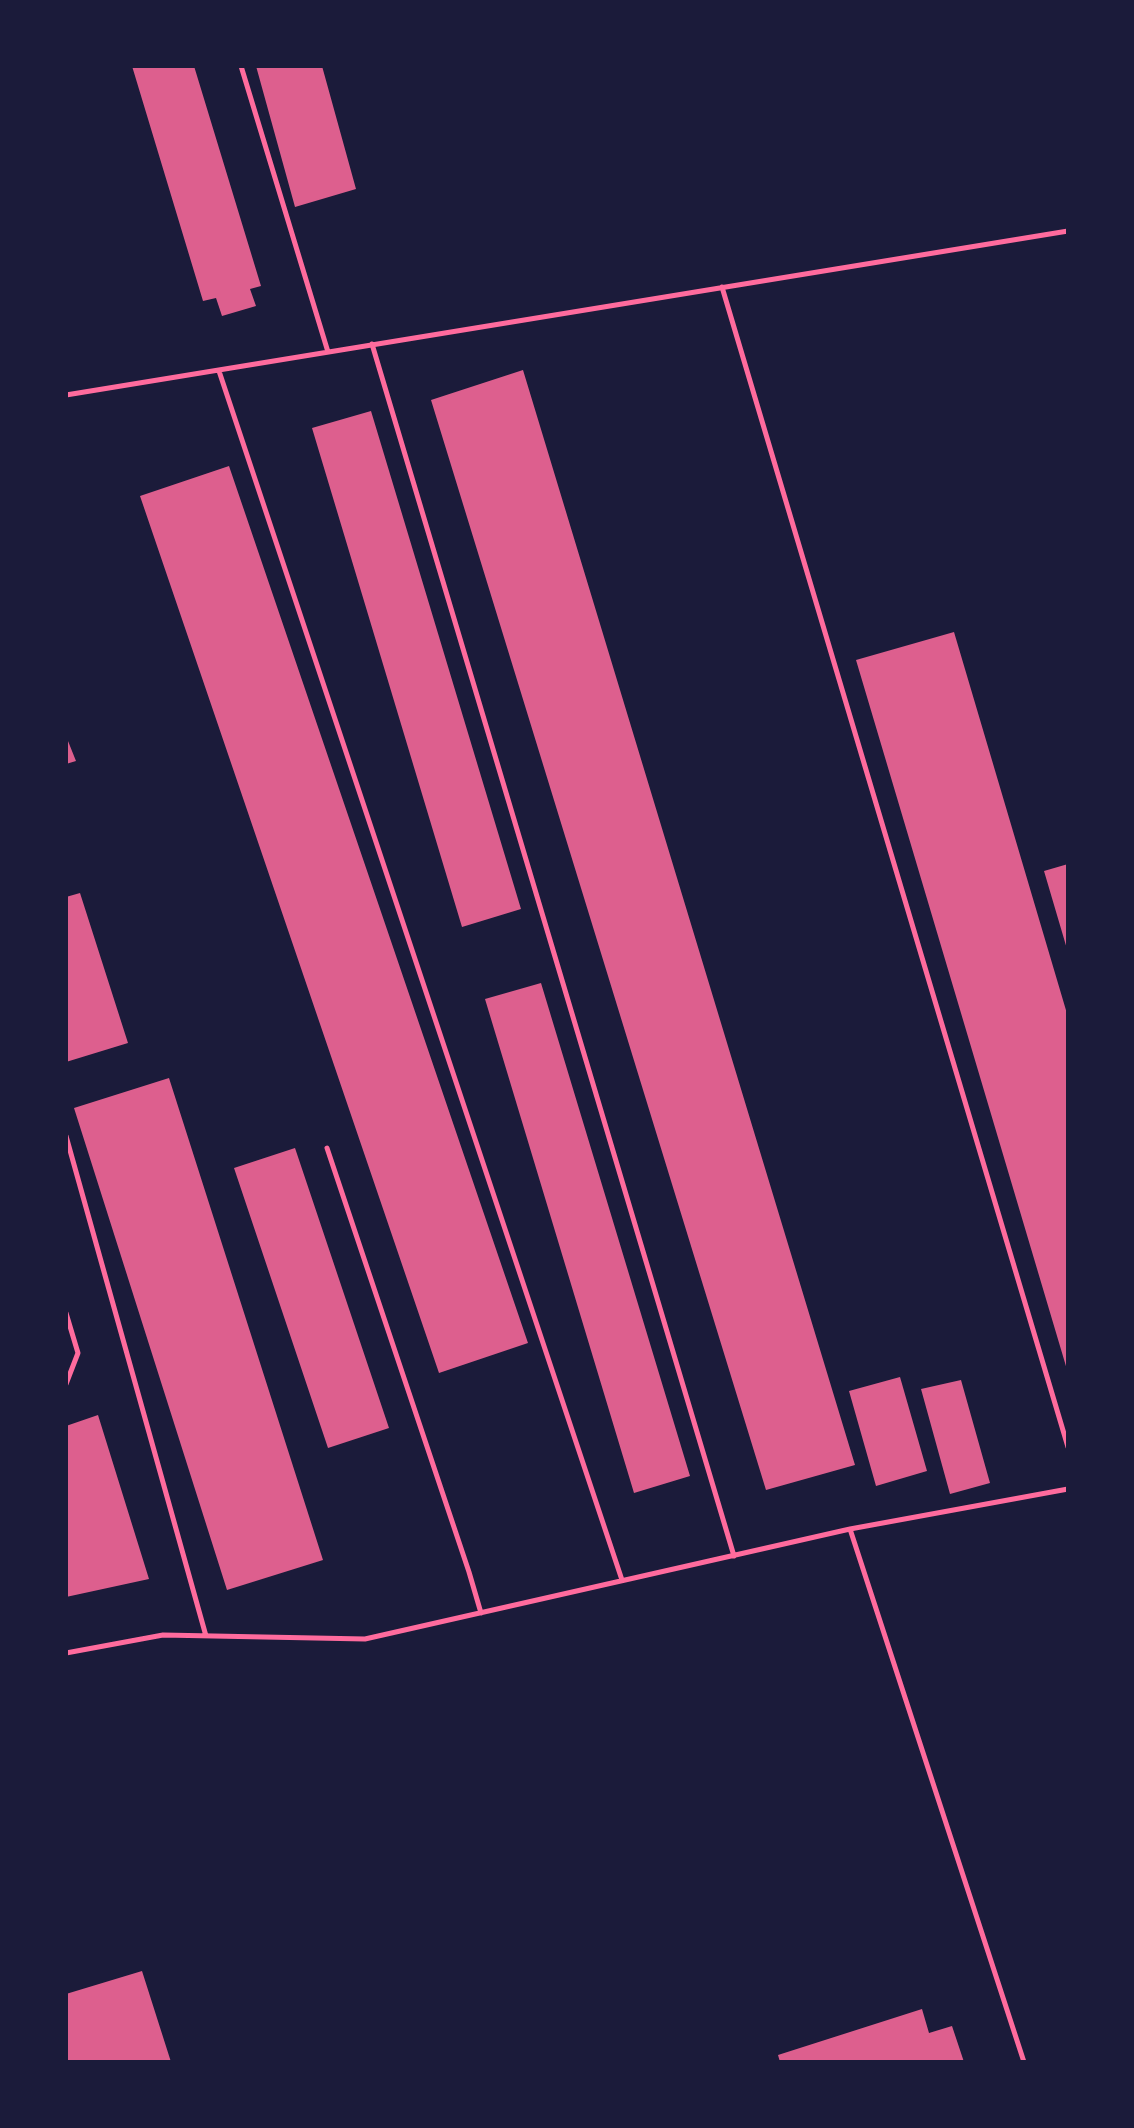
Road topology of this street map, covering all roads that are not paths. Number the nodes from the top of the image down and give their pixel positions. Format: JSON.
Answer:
{"nodes":[{"id":1,"x":241,"y":66,"type":"edge"},
{"id":2,"x":1068,"y":231,"type":"edge"},
{"id":3,"x":722,"y":287,"type":"junction"},
{"id":4,"x":372,"y":344,"type":"junction"},
{"id":5,"x":328,"y":352,"type":"junction"},
{"id":6,"x":219,"y":371,"type":"junction"},
{"id":7,"x":66,"y":396,"type":"edge"},
{"id":8,"x":66,"y":1136,"type":"edge"},
{"id":9,"x":327,"y":1148,"type":"dead end"},
{"id":10,"x":66,"y":1313,"type":"edge"},
{"id":11,"x":66,"y":1384,"type":"edge"},
{"id":12,"x":1068,"y":1447,"type":"edge"},
{"id":13,"x":1068,"y":1489,"type":"edge"},
{"id":14,"x":850,"y":1529,"type":"junction"},
{"id":15,"x":734,"y":1556,"type":"junction"},
{"id":16,"x":622,"y":1580,"type":"junction"},
{"id":17,"x":481,"y":1613,"type":"junction"},
{"id":18,"x":206,"y":1636,"type":"junction"},
{"id":19,"x":66,"y":1653,"type":"edge"},
{"id":20,"x":1024,"y":2062,"type":"edge"}],
"edges":[{"from":1,"to":5,"type":"lane"},
{"from":2,"to":3,"type":"lane"},
{"from":3,"to":4,"type":"lane"},
{"from":3,"to":12,"type":"lane"},
{"from":4,"to":5,"type":"lane"},
{"from":4,"to":15,"type":"lane"},
{"from":5,"to":6,"type":"lane"},
{"from":6,"to":7,"type":"lane"},
{"from":6,"to":16,"type":"lane"},
{"from":8,"to":18,"type":"lane"},
{"from":9,"to":17,"type":"lane"},
{"from":10,"to":11,"type":"lane"},
{"from":13,"to":14,"type":"lane"},
{"from":14,"to":15,"type":"lane"},
{"from":14,"to":20,"type":"lane"},
{"from":15,"to":16,"type":"lane"},
{"from":16,"to":17,"type":"lane"},
{"from":17,"to":18,"type":"lane"},
{"from":18,"to":19,"type":"lane"}]}
